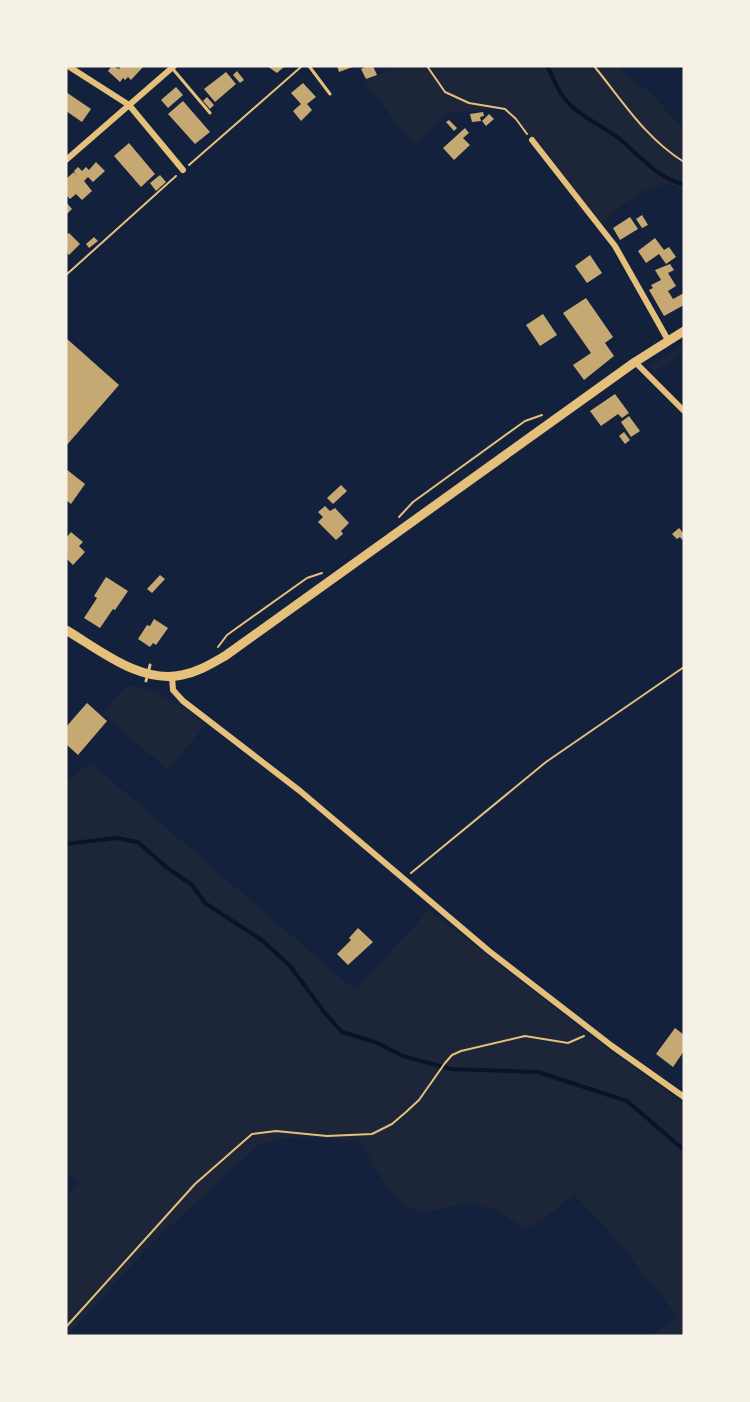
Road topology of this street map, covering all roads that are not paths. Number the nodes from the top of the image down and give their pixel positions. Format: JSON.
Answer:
{"nodes":[{"id":1,"x":68,"y":66,"type":"edge"},
{"id":2,"x":82,"y":66,"type":"edge"},
{"id":3,"x":309,"y":66,"type":"edge"},
{"id":4,"x":173,"y":67,"type":"edge"},
{"id":5,"x":78,"y":73,"type":"junction"},
{"id":6,"x":330,"y":94,"type":"dead end"},
{"id":7,"x":129,"y":105,"type":"junction"},
{"id":8,"x":210,"y":113,"type":"dead end"},
{"id":9,"x":532,"y":140,"type":"road end"},
{"id":10,"x":66,"y":160,"type":"edge"},
{"id":11,"x":183,"y":170,"type":"dead end"},
{"id":12,"x":684,"y":331,"type":"edge"},
{"id":13,"x":668,"y":340,"type":"junction"},
{"id":14,"x":635,"y":362,"type":"junction"},
{"id":15,"x":684,"y":411,"type":"edge"},
{"id":16,"x":66,"y":630,"type":"edge"},
{"id":17,"x":172,"y":676,"type":"junction"},
{"id":18,"x":684,"y":1097,"type":"edge"}],
"edges":[{"from":1,"to":5,"type":"street"},
{"from":2,"to":5,"type":"lane"},
{"from":3,"to":6,"type":"lane"},
{"from":4,"to":7,"type":"street"},
{"from":4,"to":8,"type":"lane"},
{"from":5,"to":7,"type":"street"},
{"from":7,"to":10,"type":"street"},
{"from":7,"to":11,"type":"street"},
{"from":9,"to":13,"type":"street"},
{"from":12,"to":13,"type":"main road"},
{"from":13,"to":14,"type":"main road"},
{"from":14,"to":15,"type":"street"},
{"from":14,"to":17,"type":"main road"},
{"from":16,"to":17,"type":"main road"},
{"from":17,"to":18,"type":"street"}]}
